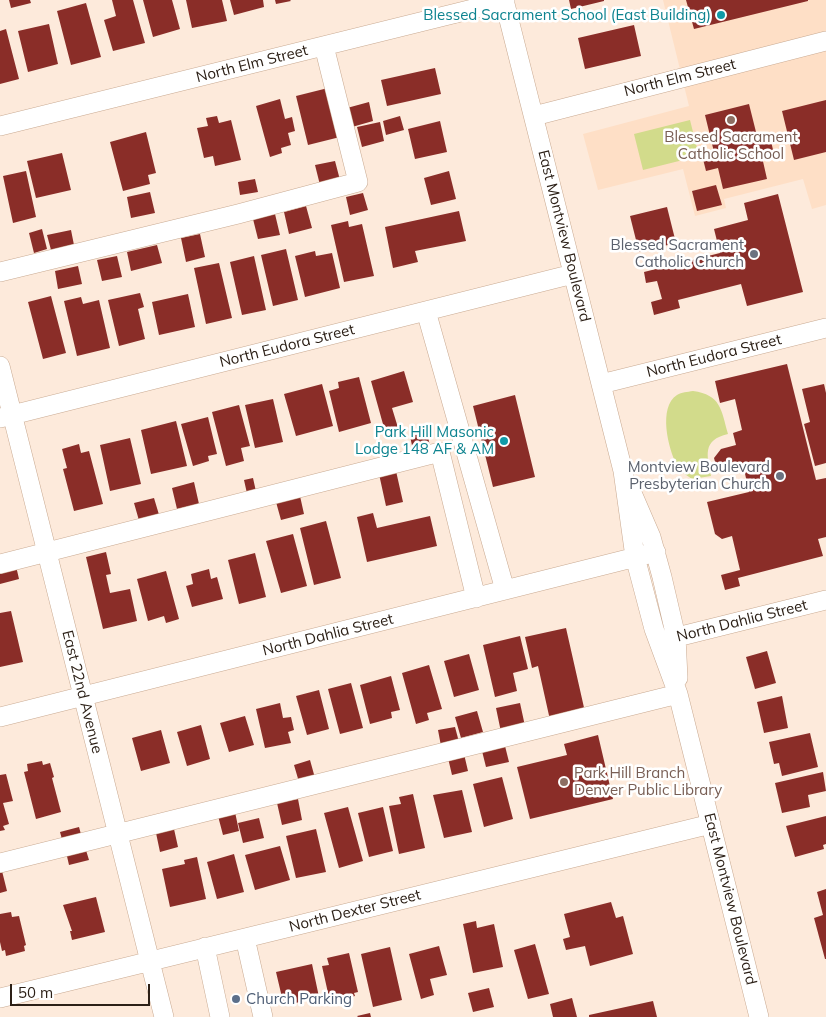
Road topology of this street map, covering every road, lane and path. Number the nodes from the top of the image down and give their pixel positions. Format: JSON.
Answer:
{"nodes":[{"id":1,"x":505,"y":1,"type":"edge"},
{"id":2,"x":826,"y":41,"type":"edge"},
{"id":3,"x":324,"y":46,"type":"junction"},
{"id":4,"x":534,"y":116,"type":"junction"},
{"id":5,"x":0,"y":126,"type":"edge"},
{"id":6,"x":0,"y":272,"type":"edge"},
{"id":7,"x":573,"y":274,"type":"junction"},
{"id":8,"x":426,"y":311,"type":"junction"},
{"id":9,"x":826,"y":328,"type":"edge"},
{"id":10,"x":0,"y":366,"type":"edge"},
{"id":11,"x":601,"y":384,"type":"junction"},
{"id":12,"x":6,"y":417,"type":"edge"},
{"id":13,"x":623,"y":471,"type":"junction"},
{"id":14,"x":46,"y":552,"type":"junction"},
{"id":15,"x":656,"y":552,"type":"junction"},
{"id":16,"x":635,"y":557,"type":"junction"},
{"id":17,"x":0,"y":564,"type":"edge"},
{"id":18,"x":505,"y":590,"type":"junction"},
{"id":19,"x":476,"y":598,"type":"junction"},
{"id":20,"x":826,"y":600,"type":"edge"},
{"id":21,"x":668,"y":640,"type":"junction"},
{"id":22,"x":678,"y":694,"type":"junction"},
{"id":23,"x":83,"y":696,"type":"junction"},
{"id":24,"x":0,"y":717,"type":"edge"},
{"id":25,"x":711,"y":824,"type":"junction"},
{"id":26,"x":118,"y":834,"type":"junction"},
{"id":27,"x":0,"y":863,"type":"edge"},
{"id":28,"x":244,"y":938,"type":"junction"},
{"id":29,"x":204,"y":947,"type":"junction"},
{"id":30,"x":149,"y":961,"type":"junction"},
{"id":31,"x":0,"y":998,"type":"edge"},
{"id":32,"x":164,"y":1017,"type":"edge"},
{"id":33,"x":220,"y":1017,"type":"edge"},
{"id":34,"x":263,"y":1017,"type":"edge"},
{"id":35,"x":759,"y":1017,"type":"edge"}],
"edges":[{"from":1,"to":3,"type":"street","name":"North Elm Street"},
{"from":1,"to":4,"type":"street","name":"East Montview Boulevard"},
{"from":2,"to":4,"type":"street","name":"North Elm Street"},
{"from":3,"to":5,"type":"street","name":"North Elm Street"},
{"from":3,"to":6,"type":"street"},
{"from":4,"to":7,"type":"street","name":"East Montview Boulevard"},
{"from":7,"to":8,"type":"street","name":"North Eudora Street"},
{"from":7,"to":11,"type":"street","name":"East Montview Boulevard"},
{"from":8,"to":12,"type":"street","name":"North Eudora Street"},
{"from":8,"to":18,"type":"street"},
{"from":9,"to":11,"type":"street","name":"North Eudora Street"},
{"from":10,"to":12,"type":"street","name":"East 22nd Avenue"},
{"from":11,"to":13,"type":"street","name":"East Montview Boulevard"},
{"from":12,"to":14,"type":"street","name":"East 22nd Avenue"},
{"from":13,"to":15,"type":"street","name":"East Montview Boulevard"},
{"from":13,"to":16,"type":"street","name":"East Montview Boulevard"},
{"from":14,"to":17,"type":"street"},
{"from":14,"to":19,"type":"street"},
{"from":14,"to":23,"type":"street","name":"East 22nd Avenue"},
{"from":15,"to":16,"type":"street","name":"North Dahlia Street"},
{"from":15,"to":21,"type":"street","name":"East Montview Boulevard"},
{"from":16,"to":18,"type":"street","name":"North Dahlia Street"},
{"from":16,"to":21,"type":"street","name":"East Montview Boulevard"},
{"from":18,"to":19,"type":"street","name":"North Dahlia Street"},
{"from":19,"to":23,"type":"street","name":"North Dahlia Street"},
{"from":20,"to":21,"type":"street","name":"North Dahlia Street"},
{"from":21,"to":22,"type":"street","name":"East Montview Boulevard"},
{"from":22,"to":25,"type":"street","name":"East Montview Boulevard"},
{"from":22,"to":26,"type":"street"},
{"from":23,"to":24,"type":"street","name":"North Dahlia Street"},
{"from":23,"to":26,"type":"street","name":"East 22nd Avenue"},
{"from":25,"to":28,"type":"street","name":"North Dexter Street"},
{"from":25,"to":35,"type":"street","name":"East Montview Boulevard"},
{"from":26,"to":27,"type":"street"},
{"from":26,"to":30,"type":"street","name":"East 22nd Avenue"},
{"from":28,"to":29,"type":"street","name":"North Dexter Street"},
{"from":28,"to":34,"type":"street"},
{"from":29,"to":30,"type":"street","name":"North Dexter Street"},
{"from":29,"to":33,"type":"street"},
{"from":30,"to":31,"type":"street","name":"North Dexter Street"},
{"from":30,"to":32,"type":"street","name":"East 22nd Avenue"}]}
